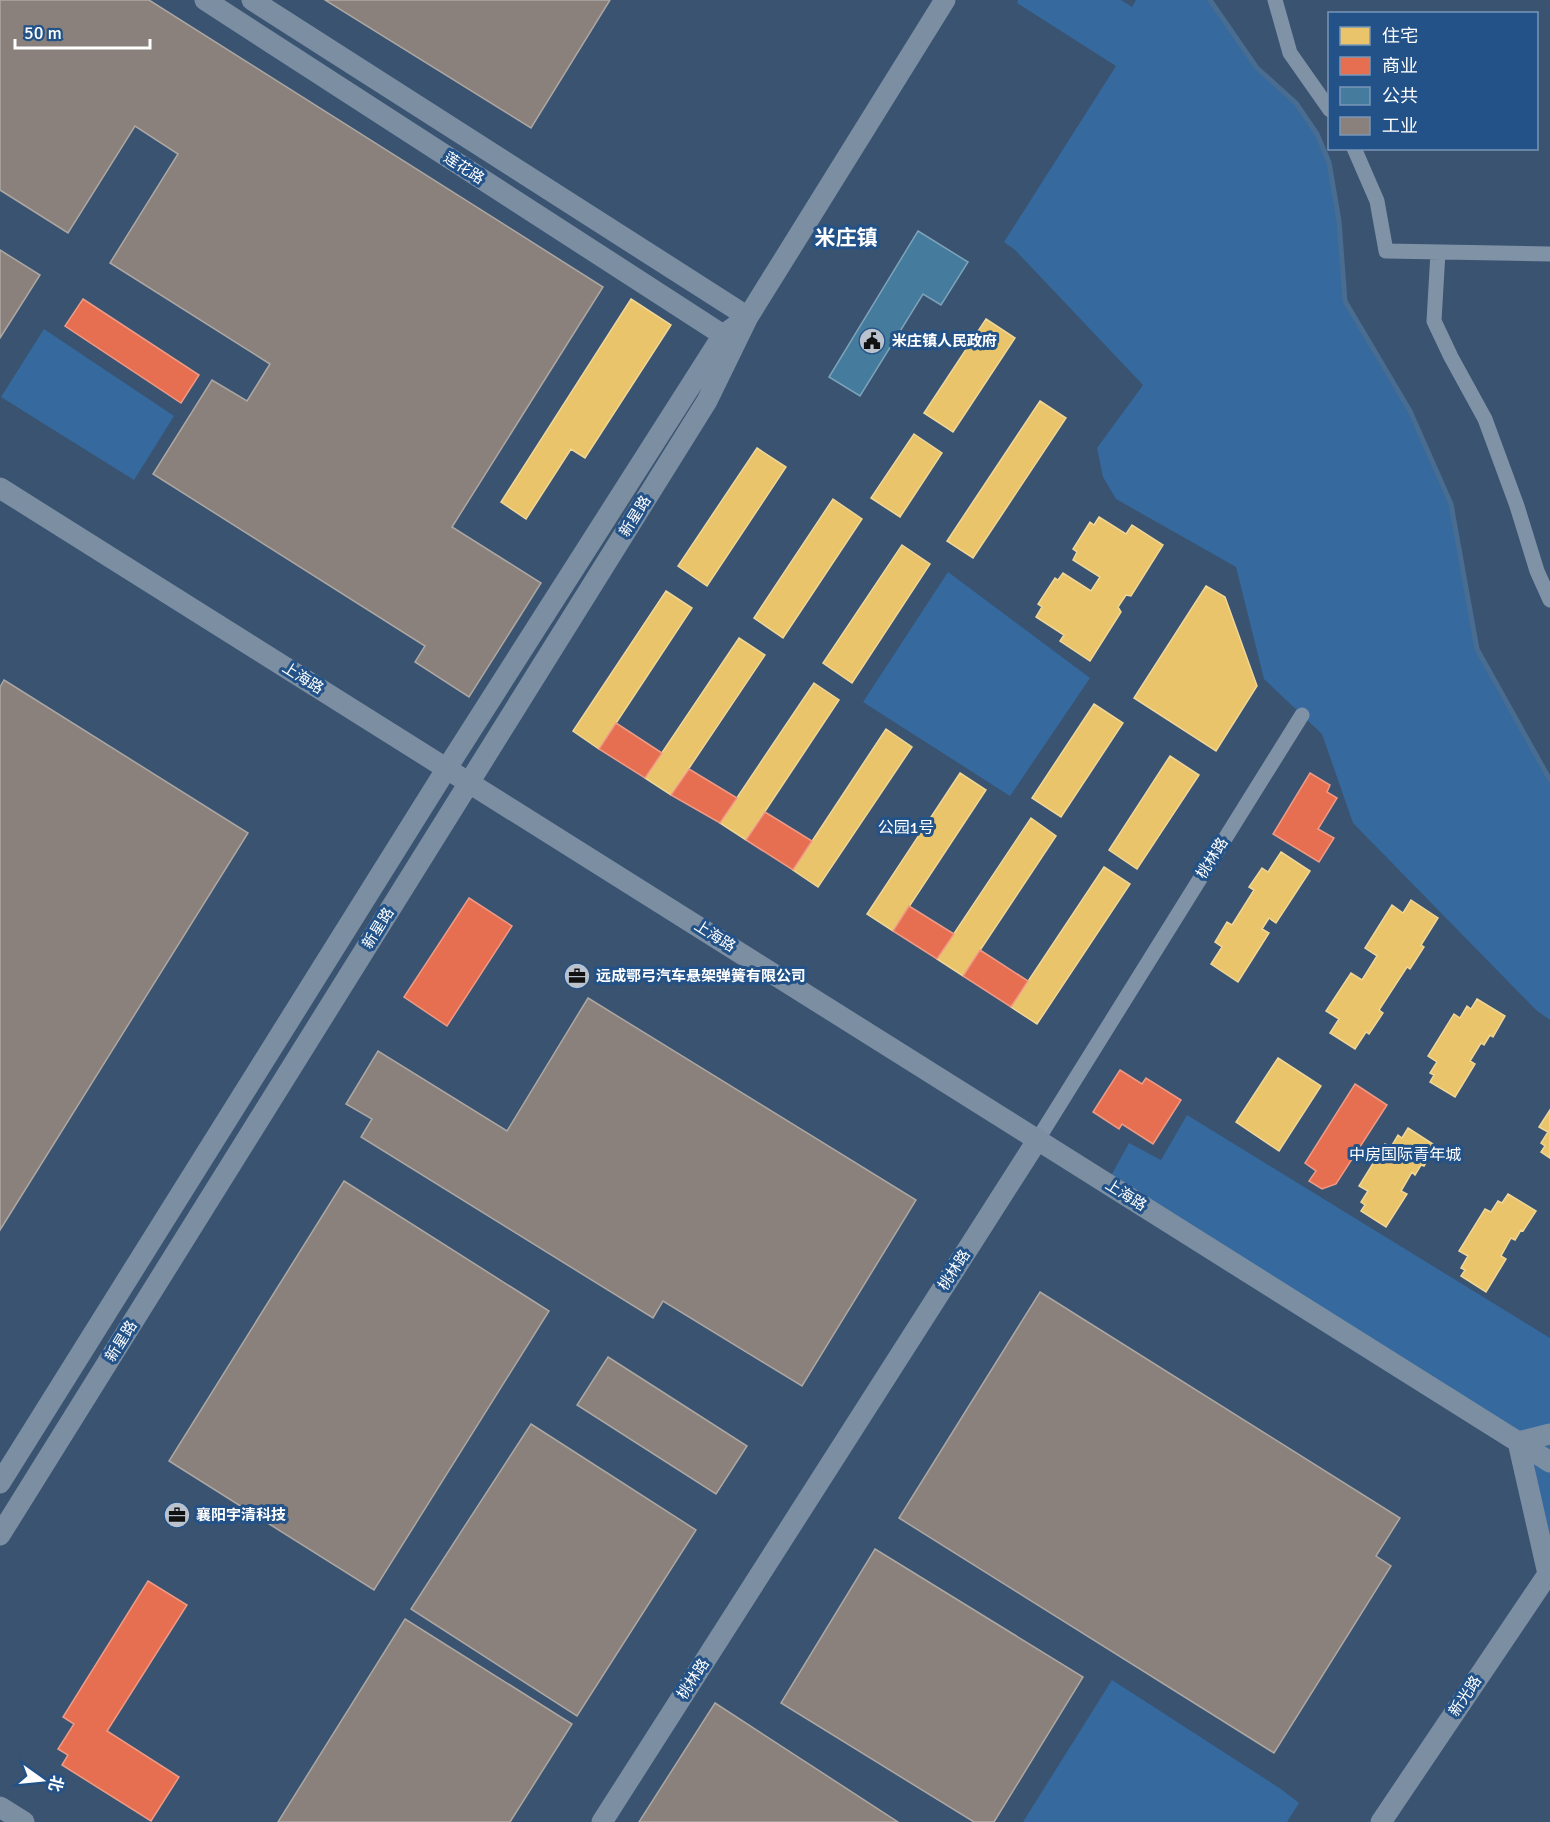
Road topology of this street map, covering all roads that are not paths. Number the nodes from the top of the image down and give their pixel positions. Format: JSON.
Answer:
{"nodes":[{"id":1,"x":205,"y":0,"type":"edge"},
{"id":2,"x":252,"y":0,"type":"edge"},
{"id":3,"x":945,"y":0,"type":"edge"},
{"id":4,"x":1275,"y":0,"type":"edge"},
{"id":5,"x":1328,"y":109,"type":"edge"},
{"id":6,"x":1355,"y":150,"type":"edge"},
{"id":7,"x":1438,"y":252,"type":"junction"},
{"id":8,"x":1550,"y":254,"type":"edge"},
{"id":9,"x":748,"y":317,"type":"junction"},
{"id":10,"x":723,"y":335,"type":"junction"},
{"id":11,"x":0,"y":488,"type":"edge"},
{"id":12,"x":1550,"y":600,"type":"edge"},
{"id":13,"x":1302,"y":715,"type":"dead end"},
{"id":14,"x":447,"y":768,"type":"junction"},
{"id":15,"x":469,"y":782,"type":"junction"},
{"id":16,"x":1038,"y":1139,"type":"junction"},
{"id":17,"x":1550,"y":1434,"type":"edge"},
{"id":18,"x":1518,"y":1442,"type":"junction"},
{"id":19,"x":1550,"y":1462,"type":"edge"},
{"id":20,"x":0,"y":1483,"type":"edge"},
{"id":21,"x":0,"y":1535,"type":"edge"},
{"id":22,"x":1549,"y":1573,"type":"edge"},
{"id":23,"x":0,"y":1807,"type":"edge"},
{"id":24,"x":24,"y":1822,"type":"edge"},
{"id":25,"x":602,"y":1822,"type":"edge"},
{"id":26,"x":1381,"y":1822,"type":"edge"}],
"edges":[{"from":1,"to":10,"type":"street","name":"莲花路"},
{"from":2,"to":9,"type":"street","name":"莲花路"},
{"from":3,"to":9,"type":"street","name":"新星路"},
{"from":4,"to":5,"type":"street"},
{"from":6,"to":7,"type":"street"},
{"from":7,"to":8,"type":"street"},
{"from":7,"to":12,"type":"street"},
{"from":9,"to":10,"type":"street"},
{"from":9,"to":15,"type":"street","name":"新星路"},
{"from":10,"to":14,"type":"street","name":"新星路"},
{"from":11,"to":14,"type":"street","name":"上海路"},
{"from":13,"to":16,"type":"street","name":"桃林路"},
{"from":14,"to":15,"type":"street","name":"上海路"},
{"from":14,"to":20,"type":"street","name":"新星路"},
{"from":15,"to":16,"type":"street","name":"上海路"},
{"from":15,"to":21,"type":"street","name":"新星路"},
{"from":16,"to":18,"type":"street","name":"上海路"},
{"from":16,"to":25,"type":"street","name":"桃林路"},
{"from":17,"to":18,"type":"street"},
{"from":18,"to":19,"type":"street","name":"上海路"},
{"from":18,"to":22,"type":"street"},
{"from":22,"to":26,"type":"street","name":"新光路"},
{"from":23,"to":24,"type":"street"}]}
